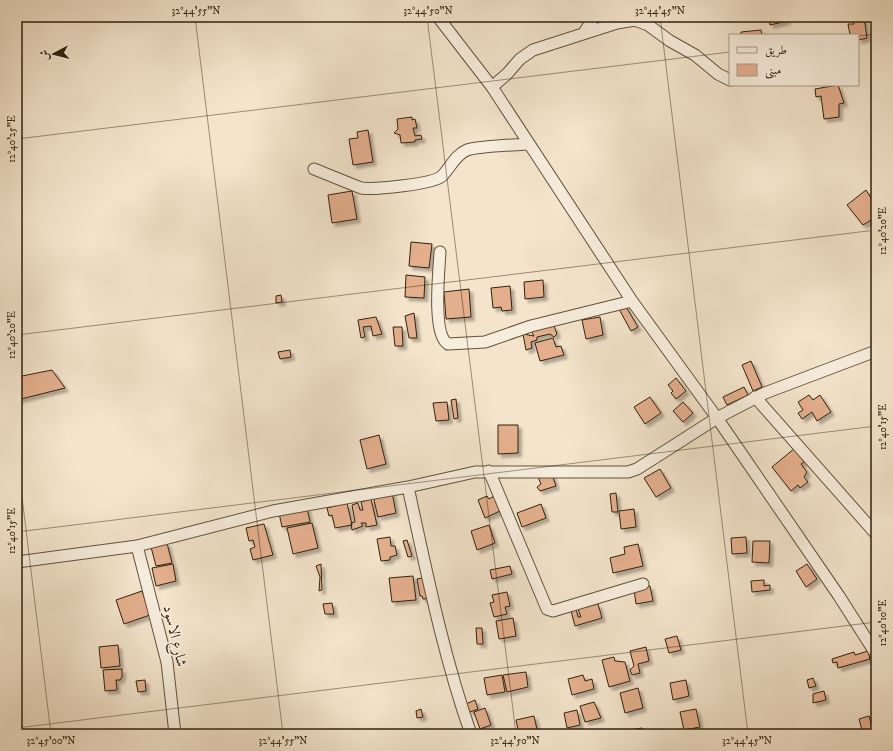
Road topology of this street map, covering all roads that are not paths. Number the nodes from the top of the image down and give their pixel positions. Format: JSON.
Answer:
{"nodes":[{"id":1,"x":438,"y":17,"type":"edge"},
{"id":2,"x":594,"y":17,"type":"edge"},
{"id":3,"x":584,"y":33,"type":"junction"},
{"id":4,"x":729,"y":80,"type":"edge"},
{"id":5,"x":492,"y":87,"type":"junction"},
{"id":6,"x":528,"y":144,"type":"junction"},
{"id":7,"x":314,"y":169,"type":"dead end"},
{"id":8,"x":440,"y":252,"type":"dead end"},
{"id":9,"x":632,"y":301,"type":"junction"},
{"id":10,"x":876,"y":351,"type":"edge"},
{"id":11,"x":755,"y":397,"type":"junction"},
{"id":12,"x":717,"y":418,"type":"junction"},
{"id":13,"x":489,"y":471,"type":"junction"},
{"id":14,"x":408,"y":487,"type":"junction"},
{"id":15,"x":876,"y":534,"type":"edge"},
{"id":16,"x":137,"y":546,"type":"junction"},
{"id":17,"x":17,"y":562,"type":"edge"},
{"id":18,"x":643,"y":584,"type":"dead end"},
{"id":19,"x":876,"y":654,"type":"edge"},
{"id":20,"x":175,"y":734,"type":"edge"},
{"id":21,"x":471,"y":734,"type":"edge"}],
"edges":[{"from":1,"to":5,"type":"street"},
{"from":2,"to":3,"type":"street"},
{"from":3,"to":4,"type":"street"},
{"from":3,"to":5,"type":"street"},
{"from":5,"to":6,"type":"street"},
{"from":6,"to":7,"type":"street"},
{"from":6,"to":9,"type":"street"},
{"from":8,"to":9,"type":"street"},
{"from":9,"to":12,"type":"street"},
{"from":10,"to":11,"type":"street"},
{"from":11,"to":12,"type":"street"},
{"from":11,"to":15,"type":"street"},
{"from":12,"to":13,"type":"street"},
{"from":12,"to":19,"type":"street"},
{"from":13,"to":14,"type":"street"},
{"from":13,"to":18,"type":"street"},
{"from":14,"to":16,"type":"street"},
{"from":14,"to":21,"type":"street"},
{"from":16,"to":17,"type":"street"},
{"from":16,"to":20,"type":"street","name":"شارع الاسود"}]}
